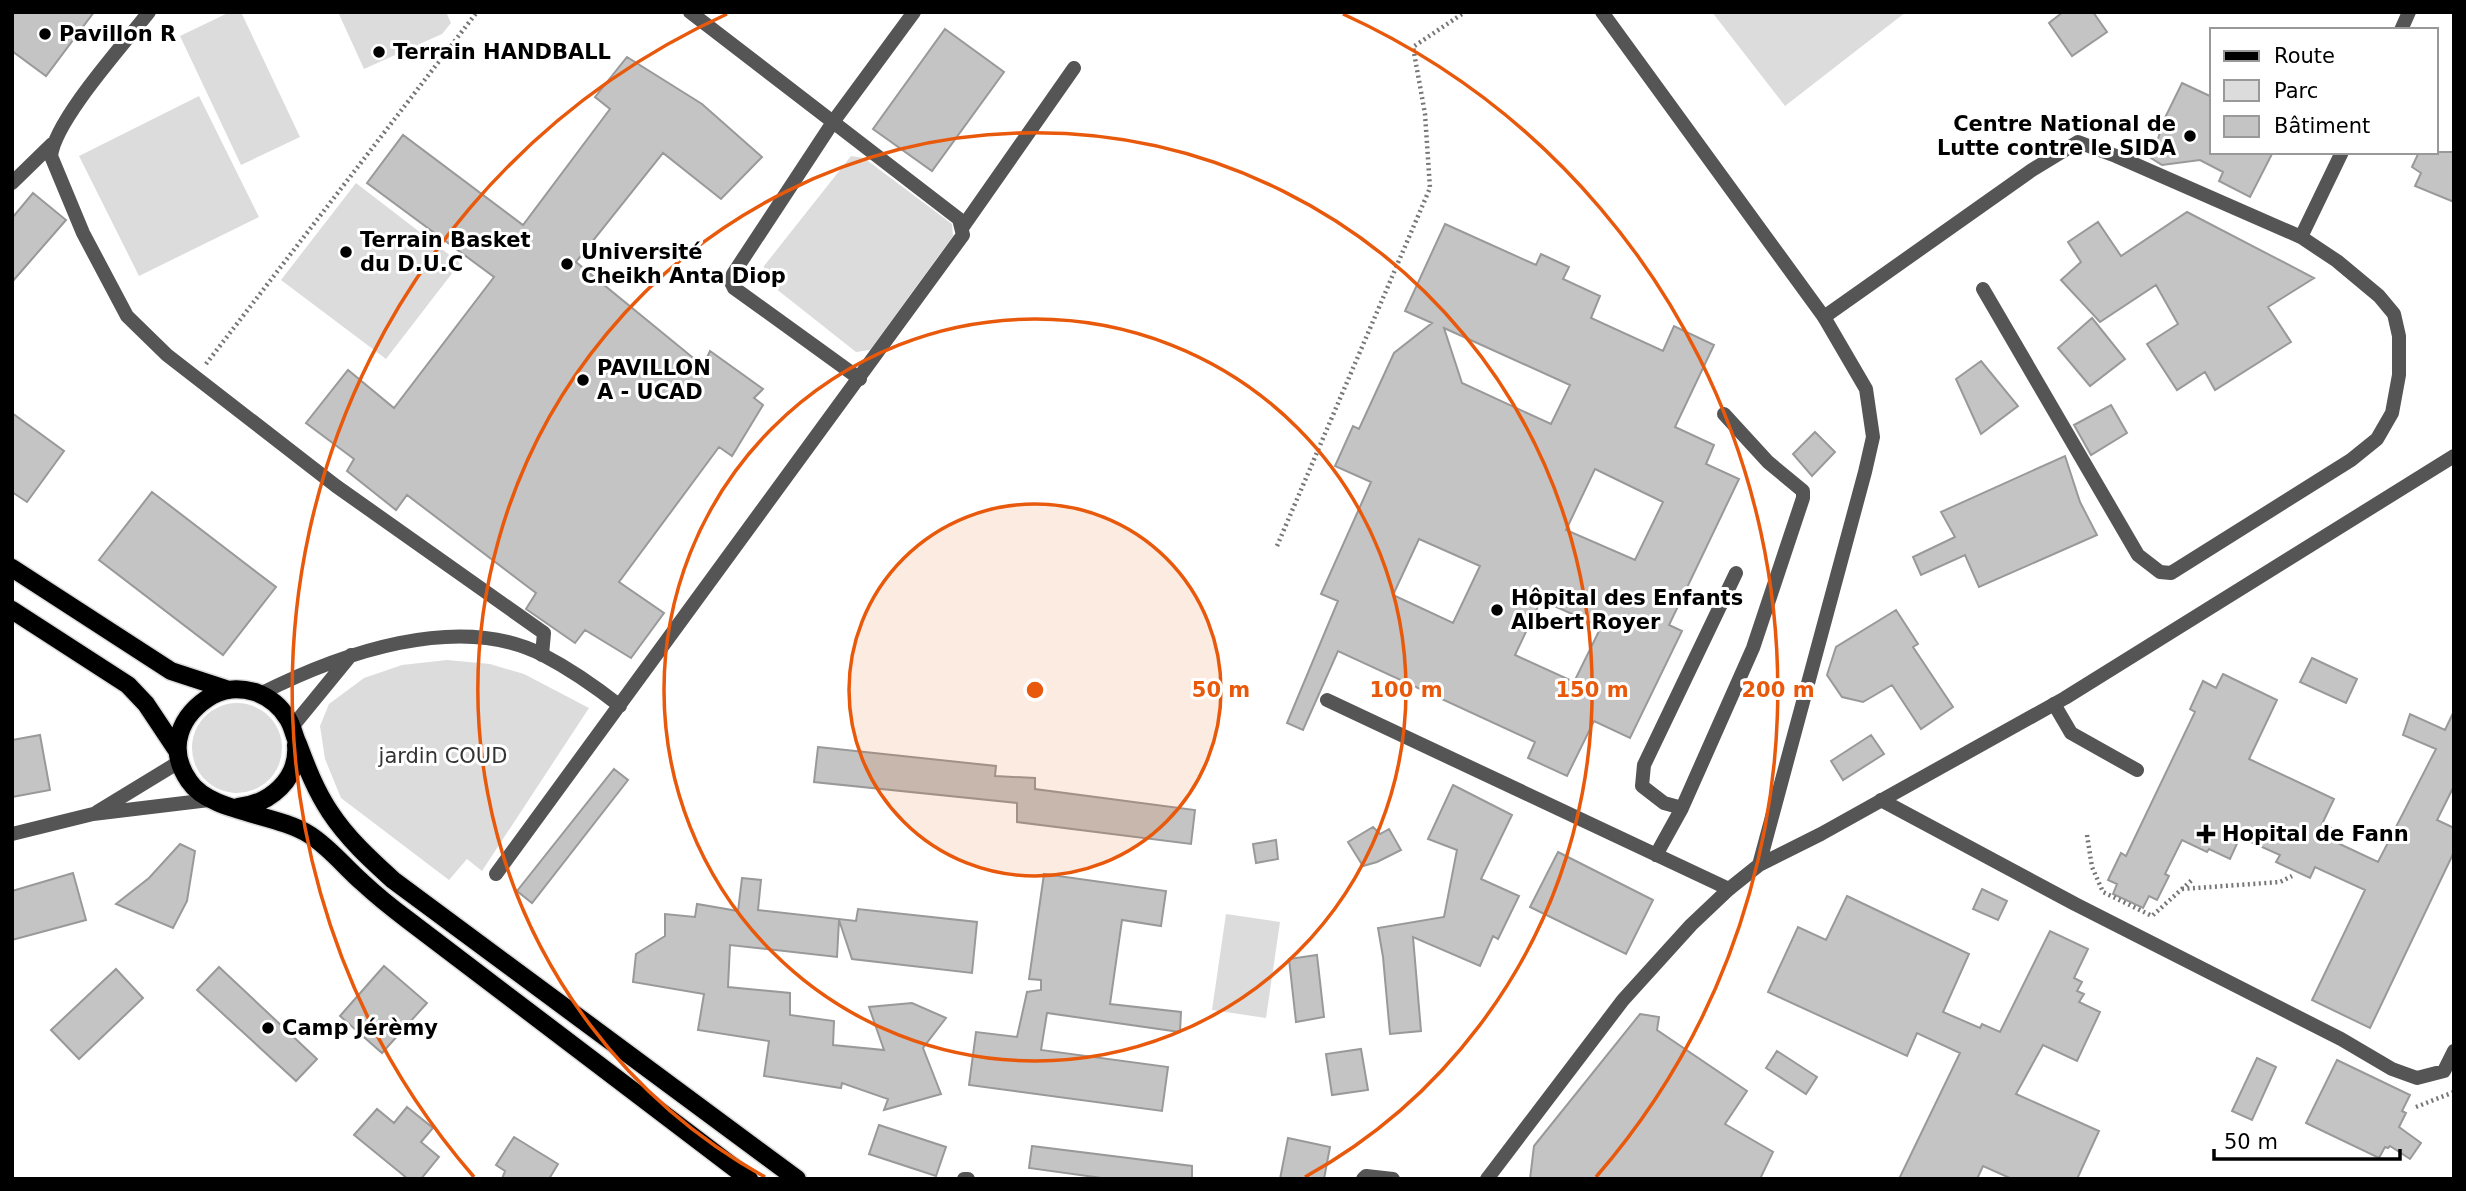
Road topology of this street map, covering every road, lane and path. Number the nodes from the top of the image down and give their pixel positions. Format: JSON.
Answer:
{"nodes":[{"id":1,"x":149,"y":12,"type":"edge"},
{"id":2,"x":477,"y":12,"type":"edge"},
{"id":3,"x":690,"y":12,"type":"edge"},
{"id":4,"x":914,"y":12,"type":"edge"},
{"id":5,"x":1465,"y":12,"type":"edge"},
{"id":6,"x":1602,"y":12,"type":"edge"},
{"id":7,"x":2409,"y":12,"type":"edge"},
{"id":8,"x":2402,"y":28,"type":"edge"},
{"id":9,"x":1074,"y":68,"type":"dead end"},
{"id":10,"x":833,"y":122,"type":"junction"},
{"id":11,"x":52,"y":144,"type":"junction"},
{"id":12,"x":2341,"y":154,"type":"edge"},
{"id":13,"x":12,"y":183,"type":"edge"},
{"id":14,"x":962,"y":228,"type":"junction"},
{"id":15,"x":2301,"y":237,"type":"junction"},
{"id":16,"x":1983,"y":289,"type":"dead end"},
{"id":17,"x":1824,"y":317,"type":"junction"},
{"id":18,"x":196,"y":377,"type":"junction"},
{"id":19,"x":860,"y":379,"type":"junction"},
{"id":20,"x":1724,"y":414,"type":"dead end"},
{"id":21,"x":2454,"y":456,"type":"edge"},
{"id":22,"x":1277,"y":546,"type":"dead end"},
{"id":23,"x":12,"y":568,"type":"edge"},
{"id":24,"x":1736,"y":573,"type":"dead end"},
{"id":25,"x":12,"y":610,"type":"edge"},
{"id":26,"x":542,"y":654,"type":"junction"},
{"id":27,"x":351,"y":655,"type":"junction"},
{"id":28,"x":229,"y":690,"type":"junction"},
{"id":29,"x":260,"y":694,"type":"junction"},
{"id":30,"x":1327,"y":700,"type":"dead end"},
{"id":31,"x":2054,"y":704,"type":"junction"},
{"id":32,"x":620,"y":706,"type":"junction"},
{"id":33,"x":293,"y":732,"type":"junction"},
{"id":34,"x":179,"y":757,"type":"junction"},
{"id":35,"x":2137,"y":769,"type":"dead end"},
{"id":36,"x":209,"y":800,"type":"junction"},
{"id":37,"x":1881,"y":800,"type":"junction"},
{"id":38,"x":232,"y":807,"type":"junction"},
{"id":39,"x":1682,"y":808,"type":"junction"},
{"id":40,"x":93,"y":814,"type":"junction"},
{"id":41,"x":12,"y":834,"type":"edge"},
{"id":42,"x":2087,"y":835,"type":"dead end"},
{"id":43,"x":1656,"y":855,"type":"junction"},
{"id":44,"x":1759,"y":865,"type":"junction"},
{"id":45,"x":496,"y":874,"type":"dead end"},
{"id":46,"x":2292,"y":876,"type":"dead end"},
{"id":47,"x":2193,"y":879,"type":"dead end"},
{"id":48,"x":1729,"y":889,"type":"junction"},
{"id":49,"x":2181,"y":889,"type":"junction"},
{"id":50,"x":2454,"y":1051,"type":"edge"},
{"id":51,"x":2454,"y":1092,"type":"edge"},
{"id":52,"x":2416,"y":1107,"type":"dead end"},
{"id":53,"x":749,"y":1179,"type":"edge"},
{"id":54,"x":797,"y":1179,"type":"edge"},
{"id":55,"x":1363,"y":1179,"type":"edge"},
{"id":56,"x":1394,"y":1179,"type":"edge"},
{"id":57,"x":1487,"y":1179,"type":"edge"}],
"edges":[{"from":1,"to":11,"type":"street"},
{"from":2,"to":18,"type":"path"},
{"from":3,"to":10,"type":"street"},
{"from":4,"to":10,"type":"street"},
{"from":5,"to":22,"type":"path"},
{"from":6,"to":17,"type":"street"},
{"from":7,"to":8,"type":"street"},
{"from":9,"to":14,"type":"street"},
{"from":10,"to":14,"type":"street"},
{"from":10,"to":19,"type":"street"},
{"from":11,"to":13,"type":"street"},
{"from":11,"to":18,"type":"street"},
{"from":12,"to":15,"type":"street"},
{"from":14,"to":19,"type":"street"},
{"from":15,"to":16,"type":"street"},
{"from":15,"to":17,"type":"street"},
{"from":17,"to":44,"type":"street"},
{"from":18,"to":26,"type":"street"},
{"from":19,"to":32,"type":"street"},
{"from":20,"to":39,"type":"street"},
{"from":21,"to":31,"type":"street"},
{"from":23,"to":28,"type":"main road"},
{"from":24,"to":39,"type":"street"},
{"from":25,"to":34,"type":"main road"},
{"from":26,"to":27,"type":"street"},
{"from":26,"to":32,"type":"street"},
{"from":27,"to":29,"type":"street"},
{"from":27,"to":33,"type":"street"},
{"from":28,"to":29,"type":"main road"},
{"from":28,"to":34,"type":"main road"},
{"from":29,"to":33,"type":"main road"},
{"from":30,"to":43,"type":"street"},
{"from":31,"to":35,"type":"street"},
{"from":31,"to":37,"type":"street"},
{"from":32,"to":45,"type":"street"},
{"from":33,"to":38,"type":"main road"},
{"from":33,"to":54,"type":"main road"},
{"from":34,"to":36,"type":"main road"},
{"from":34,"to":40,"type":"street"},
{"from":36,"to":38,"type":"main road"},
{"from":36,"to":40,"type":"street"},
{"from":37,"to":44,"type":"street"},
{"from":37,"to":50,"type":"street"},
{"from":38,"to":53,"type":"main road"},
{"from":39,"to":43,"type":"street"},
{"from":40,"to":41,"type":"street"},
{"from":42,"to":49,"type":"path"},
{"from":43,"to":48,"type":"street"},
{"from":44,"to":48,"type":"street"},
{"from":46,"to":49,"type":"path"},
{"from":47,"to":49,"type":"path"},
{"from":48,"to":57,"type":"street"},
{"from":51,"to":52,"type":"path"},
{"from":55,"to":56,"type":"street"}]}
